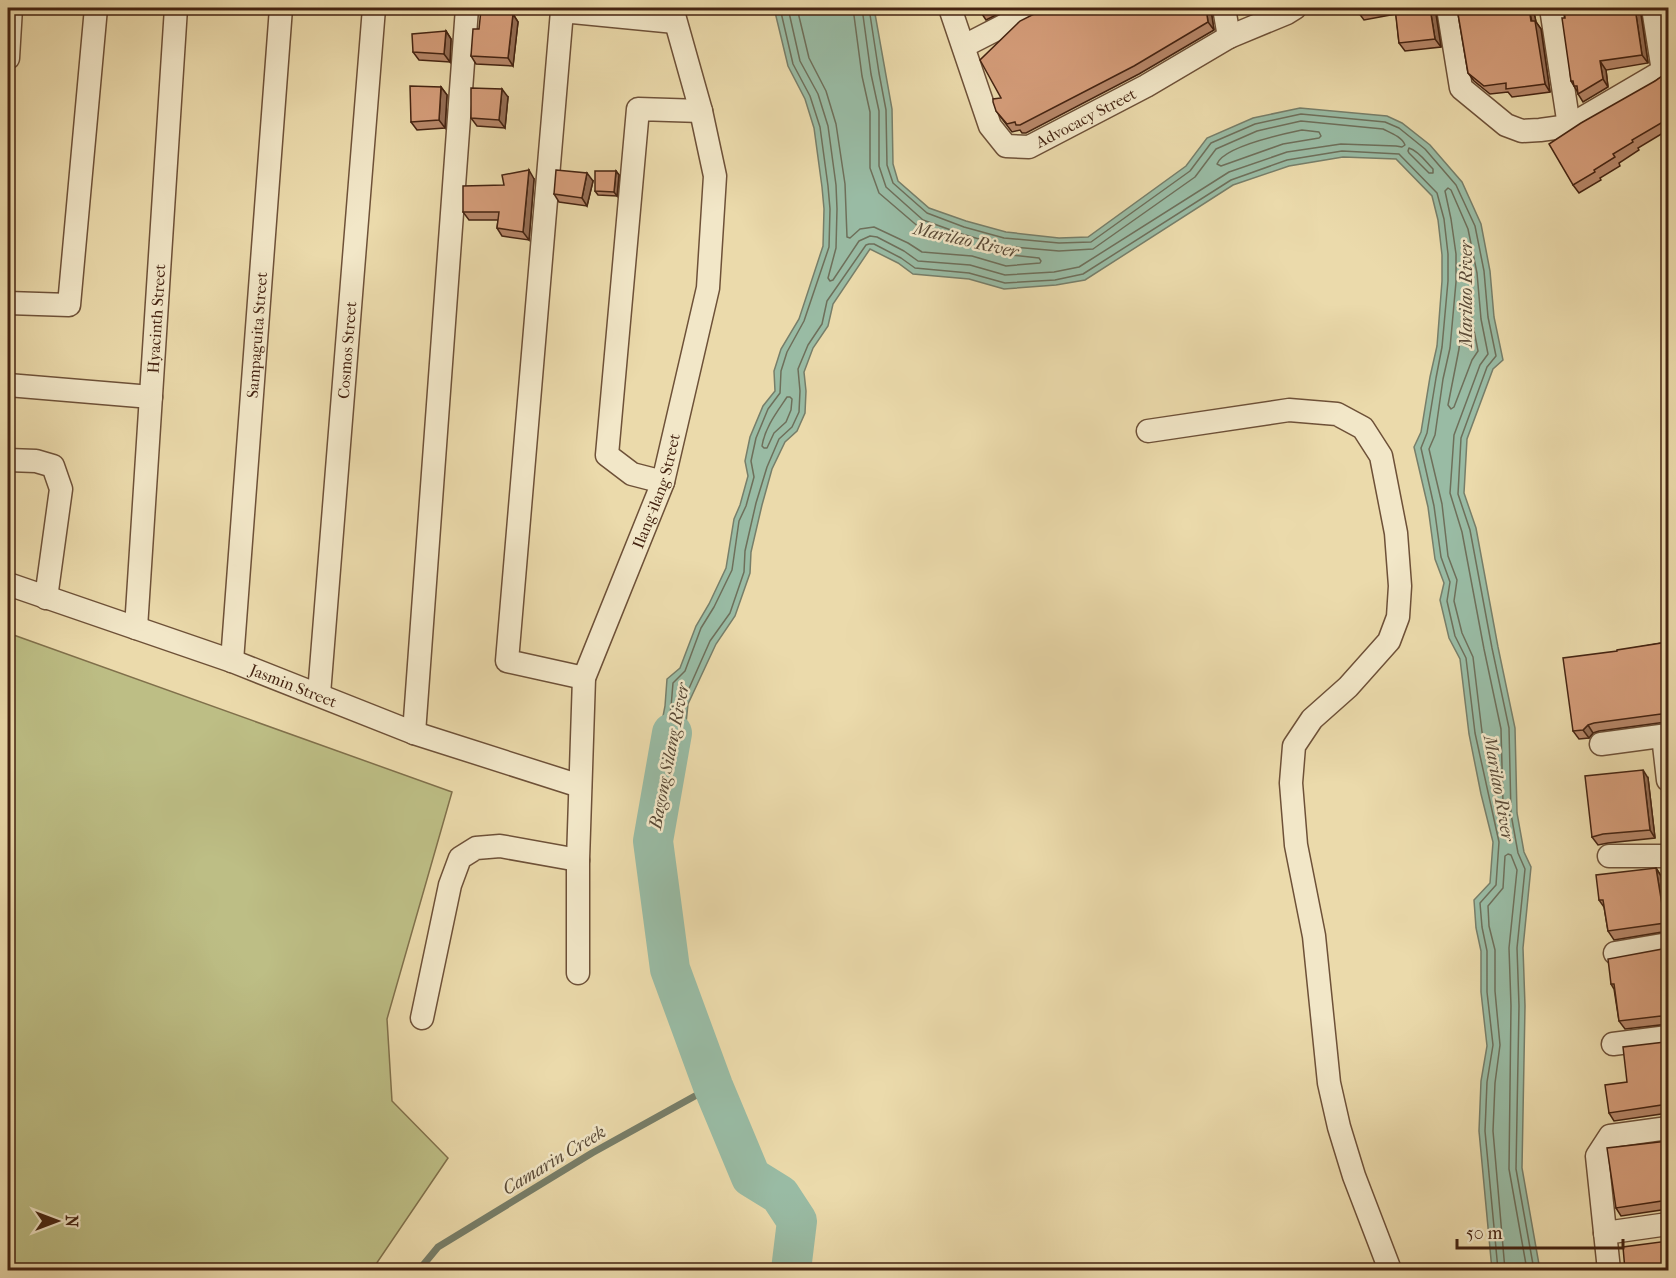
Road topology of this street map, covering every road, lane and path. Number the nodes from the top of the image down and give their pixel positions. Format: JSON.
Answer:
{"nodes":[{"id":1,"x":11,"y":8,"type":"edge"},
{"id":2,"x":96,"y":8,"type":"edge"},
{"id":3,"x":177,"y":8,"type":"edge"},
{"id":4,"x":281,"y":8,"type":"edge"},
{"id":5,"x":374,"y":8,"type":"edge"},
{"id":6,"x":467,"y":8,"type":"edge"},
{"id":7,"x":951,"y":8,"type":"edge"},
{"id":8,"x":1038,"y":8,"type":"edge"},
{"id":9,"x":1224,"y":8,"type":"edge"},
{"id":10,"x":1295,"y":8,"type":"edge"},
{"id":11,"x":1448,"y":8,"type":"edge"},
{"id":12,"x":1551,"y":8,"type":"edge"},
{"id":13,"x":1653,"y":8,"type":"edge"},
{"id":14,"x":674,"y":15,"type":"edge"},
{"id":15,"x":1229,"y":37,"type":"junction"},
{"id":16,"x":964,"y":46,"type":"junction"},
{"id":17,"x":8,"y":58,"type":"edge"},
{"id":18,"x":1666,"y":69,"type":"edge"},
{"id":19,"x":701,"y":111,"type":"junction"},
{"id":20,"x":1569,"y":126,"type":"junction"},
{"id":21,"x":8,"y":303,"type":"edge"},
{"id":22,"x":8,"y":385,"type":"edge"},
{"id":23,"x":151,"y":398,"type":"junction"},
{"id":24,"x":1148,"y":431,"type":"dead end"},
{"id":25,"x":8,"y":460,"type":"edge"},
{"id":26,"x":663,"y":482,"type":"junction"},
{"id":27,"x":8,"y":584,"type":"edge"},
{"id":28,"x":46,"y":598,"type":"junction"},
{"id":29,"x":136,"y":628,"type":"junction"},
{"id":30,"x":232,"y":661,"type":"junction"},
{"id":31,"x":584,"y":678,"type":"junction"},
{"id":32,"x":319,"y":694,"type":"junction"},
{"id":33,"x":414,"y":732,"type":"junction"},
{"id":34,"x":1666,"y":736,"type":"edge"},
{"id":35,"x":1601,"y":744,"type":"dead end"},
{"id":36,"x":1668,"y":780,"type":"edge"},
{"id":37,"x":580,"y":786,"type":"junction"},
{"id":38,"x":1609,"y":856,"type":"dead end"},
{"id":39,"x":1668,"y":856,"type":"edge"},
{"id":40,"x":578,"y":860,"type":"junction"},
{"id":41,"x":1668,"y":944,"type":"edge"},
{"id":42,"x":1615,"y":953,"type":"dead end"},
{"id":43,"x":578,"y":973,"type":"dead end"},
{"id":44,"x":422,"y":1018,"type":"dead end"},
{"id":45,"x":1668,"y":1037,"type":"edge"},
{"id":46,"x":1613,"y":1044,"type":"dead end"},
{"id":47,"x":1668,"y":1128,"type":"edge"},
{"id":48,"x":1668,"y":1224,"type":"edge"},
{"id":49,"x":1605,"y":1233,"type":"junction"},
{"id":50,"x":1390,"y":1270,"type":"edge"},
{"id":51,"x":1609,"y":1270,"type":"edge"}],
"edges":[{"from":1,"to":17,"type":"street"},
{"from":2,"to":21,"type":"street"},
{"from":3,"to":23,"type":"street","name":"Hyacinth Street"},
{"from":4,"to":30,"type":"street","name":"Sampaguita Street"},
{"from":5,"to":32,"type":"street","name":"Cosmos Street"},
{"from":6,"to":33,"type":"street"},
{"from":7,"to":16,"type":"street","name":"Advocacy Street"},
{"from":8,"to":16,"type":"street"},
{"from":9,"to":15,"type":"street"},
{"from":10,"to":15,"type":"street","name":"Advocacy Street"},
{"from":11,"to":20,"type":"street"},
{"from":12,"to":20,"type":"street"},
{"from":13,"to":18,"type":"street"},
{"from":14,"to":19,"type":"street","name":"Ilang-ilang Street"},
{"from":14,"to":31,"type":"street"},
{"from":15,"to":16,"type":"street","name":"Advocacy Street"},
{"from":18,"to":20,"type":"street"},
{"from":19,"to":26,"type":"street","name":"Ilang-ilang Street"},
{"from":19,"to":26,"type":"street"},
{"from":22,"to":23,"type":"street"},
{"from":23,"to":29,"type":"street","name":"Hyacinth Street"},
{"from":24,"to":50,"type":"street"},
{"from":25,"to":28,"type":"street"},
{"from":26,"to":31,"type":"street","name":"Ilang-ilang Street"},
{"from":27,"to":28,"type":"street","name":"Jasmin Street"},
{"from":28,"to":29,"type":"street","name":"Jasmin Street"},
{"from":29,"to":30,"type":"street","name":"Jasmin Street"},
{"from":30,"to":32,"type":"street","name":"Jasmin Street"},
{"from":31,"to":37,"type":"street","name":"Ilang-ilang Street"},
{"from":32,"to":33,"type":"street","name":"Jasmin Street"},
{"from":33,"to":37,"type":"street","name":"Jasmin Street"},
{"from":34,"to":35,"type":"street"},
{"from":34,"to":36,"type":"street"},
{"from":37,"to":40,"type":"street","name":"Ilang-ilang Street"},
{"from":38,"to":39,"type":"street"},
{"from":40,"to":43,"type":"street","name":"Ilang-ilang Street"},
{"from":40,"to":44,"type":"street"},
{"from":41,"to":42,"type":"street"},
{"from":45,"to":46,"type":"street"},
{"from":47,"to":49,"type":"street"},
{"from":48,"to":49,"type":"street"},
{"from":49,"to":51,"type":"street"}]}
